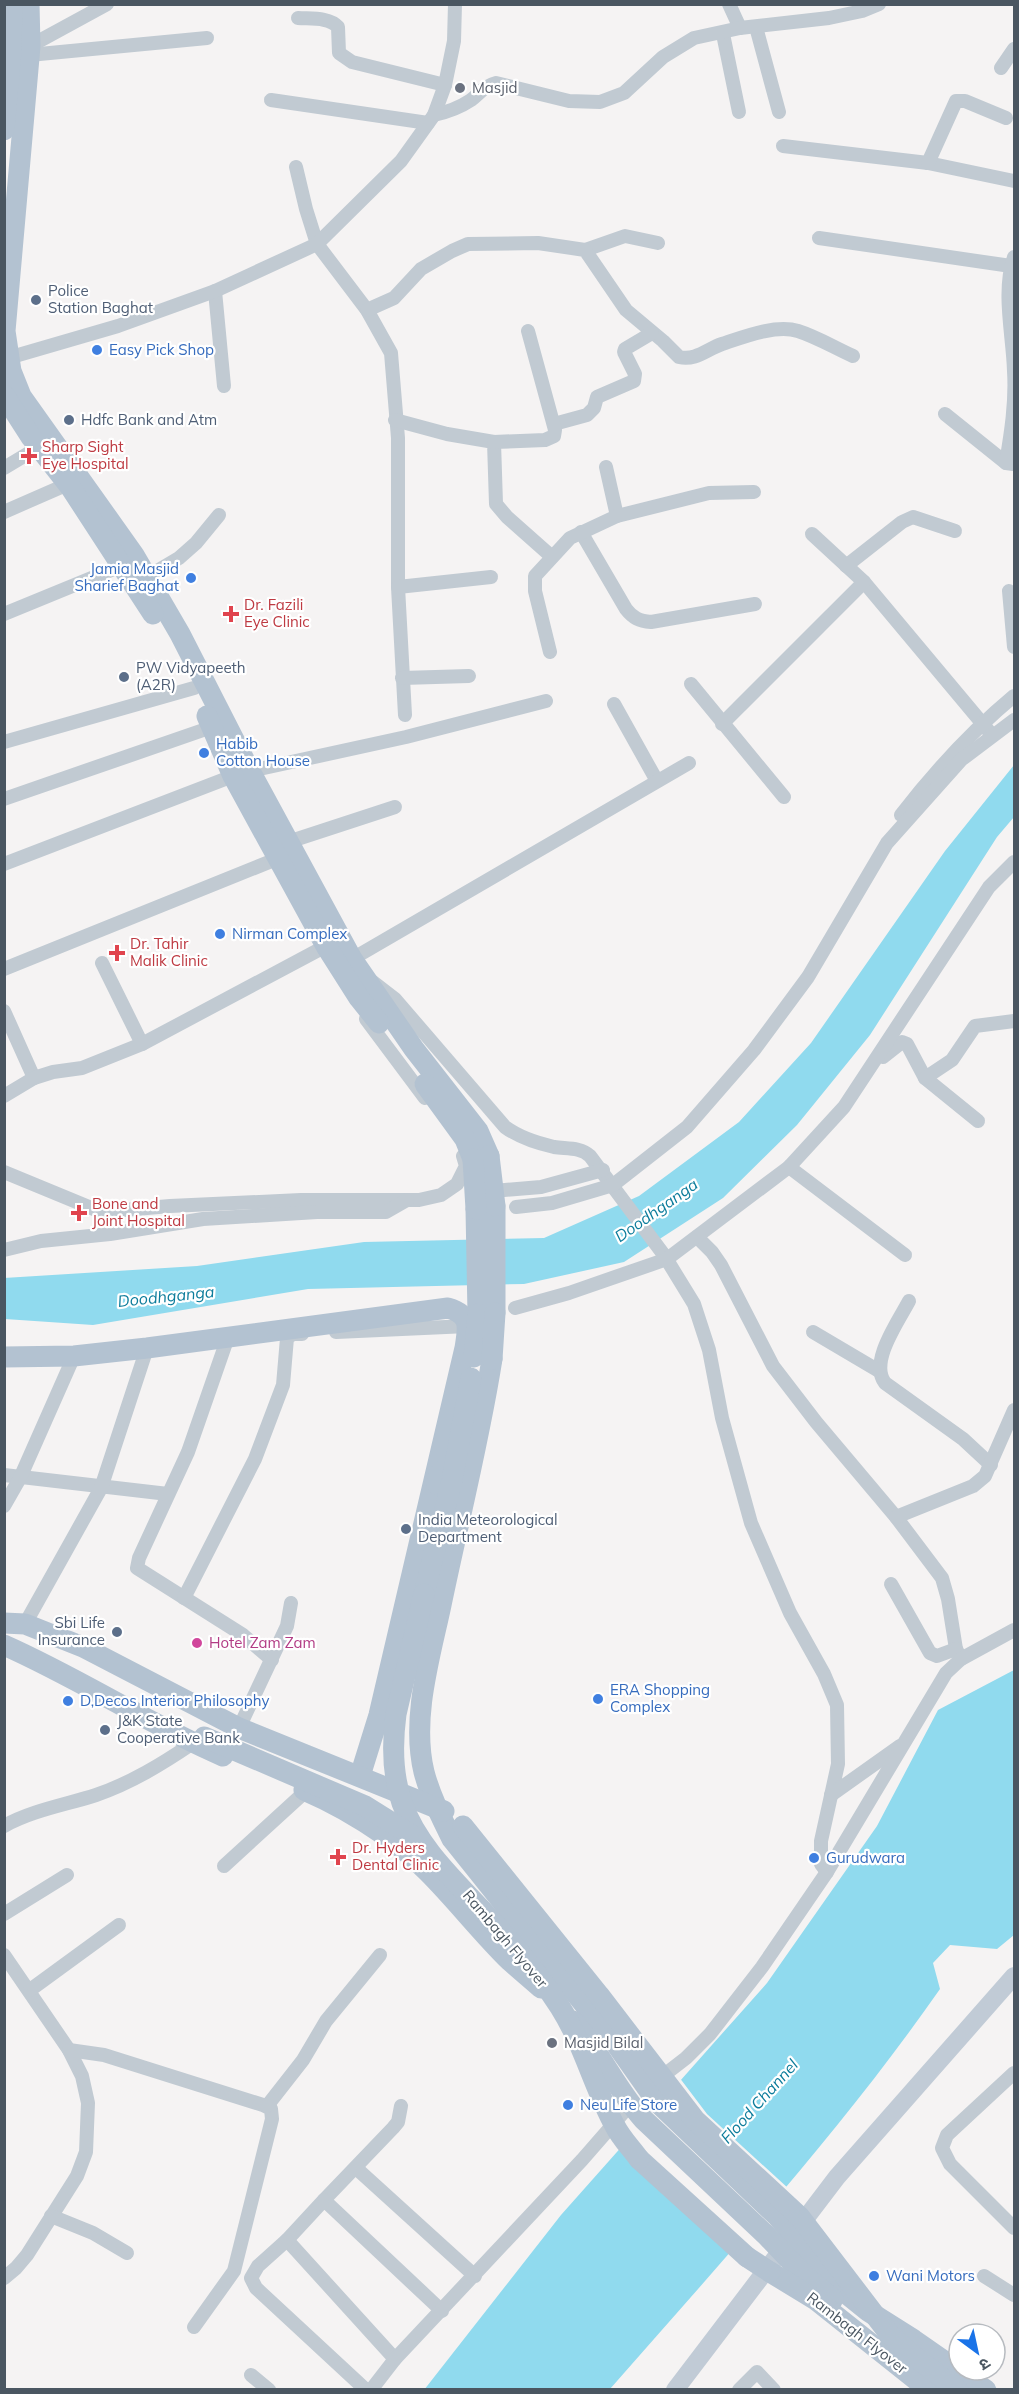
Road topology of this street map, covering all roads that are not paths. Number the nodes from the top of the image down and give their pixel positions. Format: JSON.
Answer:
{"nodes":[{"id":1,"x":12,"y":4,"type":"edge"},
{"id":2,"x":30,"y":4,"type":"edge"},
{"id":3,"x":107,"y":4,"type":"edge"},
{"id":4,"x":455,"y":4,"type":"edge"},
{"id":5,"x":729,"y":4,"type":"edge"},
{"id":6,"x":879,"y":4,"type":"edge"},
{"id":7,"x":298,"y":18,"type":"dead end"},
{"id":8,"x":756,"y":27,"type":"junction"},
{"id":9,"x":740,"y":28,"type":"junction"},
{"id":10,"x":723,"y":33,"type":"junction"},
{"id":11,"x":207,"y":38,"type":"dead end"},
{"id":12,"x":1014,"y":49,"type":"edge"},
{"id":13,"x":29,"y":50,"type":"junction"},
{"id":14,"x":1001,"y":68,"type":"dead end"},
{"id":15,"x":445,"y":85,"type":"junction"},
{"id":16,"x":271,"y":100,"type":"dead end"},
{"id":17,"x":739,"y":112,"type":"dead end"},
{"id":18,"x":779,"y":112,"type":"dead end"},
{"id":19,"x":1006,"y":118,"type":"dead end"},
{"id":20,"x":431,"y":119,"type":"junction"},
{"id":21,"x":4,"y":130,"type":"edge"},
{"id":22,"x":783,"y":146,"type":"dead end"},
{"id":23,"x":928,"y":163,"type":"junction"},
{"id":24,"x":296,"y":168,"type":"dead end"},
{"id":25,"x":1014,"y":181,"type":"edge"},
{"id":26,"x":819,"y":238,"type":"dead end"},
{"id":27,"x":658,"y":243,"type":"dead end"},
{"id":28,"x":317,"y":244,"type":"junction"},
{"id":29,"x":585,"y":250,"type":"junction"},
{"id":30,"x":1013,"y":262,"type":"edge"},
{"id":31,"x":215,"y":291,"type":"junction"},
{"id":32,"x":367,"y":310,"type":"junction"},
{"id":33,"x":528,"y":331,"type":"dead end"},
{"id":34,"x":652,"y":333,"type":"junction"},
{"id":35,"x":853,"y":356,"type":"dead end"},
{"id":36,"x":8,"y":366,"type":"edge"},
{"id":37,"x":224,"y":386,"type":"dead end"},
{"id":38,"x":4,"y":395,"type":"edge"},
{"id":39,"x":945,"y":414,"type":"dead end"},
{"id":40,"x":395,"y":420,"type":"junction"},
{"id":41,"x":554,"y":424,"type":"junction"},
{"id":42,"x":494,"y":442,"type":"junction"},
{"id":43,"x":39,"y":447,"type":"junction"},
{"id":44,"x":1010,"y":464,"type":"edge"},
{"id":45,"x":606,"y":467,"type":"dead end"},
{"id":46,"x":4,"y":468,"type":"edge"},
{"id":47,"x":68,"y":484,"type":"junction"},
{"id":48,"x":754,"y":492,"type":"dead end"},
{"id":49,"x":4,"y":512,"type":"edge"},
{"id":50,"x":219,"y":515,"type":"dead end"},
{"id":51,"x":617,"y":516,"type":"junction"},
{"id":52,"x":955,"y":531,"type":"dead end"},
{"id":53,"x":582,"y":532,"type":"junction"},
{"id":54,"x":812,"y":534,"type":"dead end"},
{"id":55,"x":551,"y":556,"type":"junction"},
{"id":56,"x":121,"y":566,"type":"junction"},
{"id":57,"x":846,"y":566,"type":"junction"},
{"id":58,"x":147,"y":577,"type":"junction"},
{"id":59,"x":491,"y":577,"type":"dead end"},
{"id":60,"x":864,"y":582,"type":"junction"},
{"id":61,"x":399,"y":587,"type":"junction"},
{"id":62,"x":1009,"y":591,"type":"dead end"},
{"id":63,"x":755,"y":604,"type":"dead end"},
{"id":64,"x":4,"y":614,"type":"edge"},
{"id":65,"x":1014,"y":647,"type":"edge"},
{"id":66,"x":550,"y":652,"type":"dead end"},
{"id":67,"x":469,"y":676,"type":"dead end"},
{"id":68,"x":402,"y":678,"type":"junction"},
{"id":69,"x":691,"y":684,"type":"dead end"},
{"id":70,"x":194,"y":688,"type":"junction"},
{"id":71,"x":1014,"y":696,"type":"edge"},
{"id":72,"x":546,"y":701,"type":"dead end"},
{"id":73,"x":614,"y":704,"type":"dead end"},
{"id":74,"x":405,"y":716,"type":"dead end"},
{"id":75,"x":1014,"y":720,"type":"edge"},
{"id":76,"x":722,"y":724,"type":"junction"},
{"id":77,"x":981,"y":724,"type":"junction"},
{"id":78,"x":212,"y":727,"type":"junction"},
{"id":79,"x":992,"y":735,"type":"junction"},
{"id":80,"x":4,"y":742,"type":"edge"},
{"id":81,"x":689,"y":763,"type":"dead end"},
{"id":82,"x":241,"y":774,"type":"junction"},
{"id":83,"x":657,"y":781,"type":"junction"},
{"id":84,"x":784,"y":797,"type":"dead end"},
{"id":85,"x":4,"y":799,"type":"edge"},
{"id":86,"x":395,"y":807,"type":"dead end"},
{"id":87,"x":887,"y":843,"type":"junction"},
{"id":88,"x":284,"y":850,"type":"junction"},
{"id":89,"x":1014,"y":862,"type":"edge"},
{"id":90,"x":4,"y":864,"type":"edge"},
{"id":91,"x":326,"y":946,"type":"junction"},
{"id":92,"x":352,"y":959,"type":"junction"},
{"id":93,"x":102,"y":963,"type":"dead end"},
{"id":94,"x":4,"y":969,"type":"edge"},
{"id":95,"x":362,"y":988,"type":"junction"},
{"id":96,"x":4,"y":1011,"type":"edge"},
{"id":97,"x":1014,"y":1022,"type":"edge"},
{"id":98,"x":142,"y":1044,"type":"junction"},
{"id":99,"x":867,"y":1073,"type":"junction"},
{"id":100,"x":34,"y":1078,"type":"junction"},
{"id":101,"x":925,"y":1078,"type":"junction"},
{"id":102,"x":4,"y":1096,"type":"edge"},
{"id":103,"x":978,"y":1121,"type":"dead end"},
{"id":104,"x":789,"y":1167,"type":"junction"},
{"id":105,"x":603,"y":1170,"type":"junction"},
{"id":106,"x":4,"y":1172,"type":"edge"},
{"id":107,"x":613,"y":1185,"type":"junction"},
{"id":108,"x":484,"y":1194,"type":"junction"},
{"id":109,"x":441,"y":1195,"type":"junction"},
{"id":110,"x":408,"y":1200,"type":"junction"},
{"id":111,"x":516,"y":1207,"type":"dead end"},
{"id":112,"x":697,"y":1237,"type":"junction"},
{"id":113,"x":4,"y":1250,"type":"edge"},
{"id":114,"x":905,"y":1255,"type":"dead end"},
{"id":115,"x":665,"y":1257,"type":"junction"},
{"id":116,"x":909,"y":1301,"type":"dead end"},
{"id":117,"x":505,"y":1310,"type":"junction"},
{"id":118,"x":472,"y":1325,"type":"junction"},
{"id":119,"x":813,"y":1332,"type":"dead end"},
{"id":120,"x":228,"y":1337,"type":"junction"},
{"id":121,"x":147,"y":1348,"type":"junction"},
{"id":122,"x":74,"y":1356,"type":"junction"},
{"id":123,"x":4,"y":1357,"type":"edge"},
{"id":124,"x":483,"y":1358,"type":"junction"},
{"id":125,"x":879,"y":1371,"type":"junction"},
{"id":126,"x":1014,"y":1410,"type":"edge"},
{"id":127,"x":456,"y":1459,"type":"junction"},
{"id":128,"x":991,"y":1465,"type":"junction"},
{"id":129,"x":4,"y":1475,"type":"edge"},
{"id":130,"x":20,"y":1478,"type":"junction"},
{"id":131,"x":100,"y":1488,"type":"junction"},
{"id":132,"x":168,"y":1494,"type":"junction"},
{"id":133,"x":4,"y":1506,"type":"edge"},
{"id":134,"x":896,"y":1517,"type":"junction"},
{"id":135,"x":891,"y":1584,"type":"dead end"},
{"id":136,"x":184,"y":1598,"type":"junction"},
{"id":137,"x":291,"y":1603,"type":"dead end"},
{"id":138,"x":15,"y":1624,"type":"edge"},
{"id":139,"x":1014,"y":1630,"type":"edge"},
{"id":140,"x":4,"y":1645,"type":"edge"},
{"id":141,"x":959,"y":1654,"type":"junction"},
{"id":142,"x":272,"y":1660,"type":"junction"},
{"id":143,"x":239,"y":1728,"type":"junction"},
{"id":144,"x":199,"y":1740,"type":"junction"},
{"id":145,"x":904,"y":1743,"type":"junction"},
{"id":146,"x":294,"y":1749,"type":"junction"},
{"id":147,"x":364,"y":1778,"type":"junction"},
{"id":148,"x":284,"y":1782,"type":"junction"},
{"id":149,"x":306,"y":1791,"type":"junction"},
{"id":150,"x":831,"y":1795,"type":"junction"},
{"id":151,"x":437,"y":1808,"type":"junction"},
{"id":152,"x":4,"y":1826,"type":"edge"},
{"id":153,"x":422,"y":1841,"type":"junction"},
{"id":154,"x":224,"y":1866,"type":"dead end"},
{"id":155,"x":826,"y":1872,"type":"junction"},
{"id":156,"x":68,"y":1875,"type":"dead end"},
{"id":157,"x":4,"y":1914,"type":"edge"},
{"id":158,"x":119,"y":1925,"type":"dead end"},
{"id":159,"x":4,"y":1954,"type":"edge"},
{"id":160,"x":380,"y":1955,"type":"dead end"},
{"id":161,"x":1014,"y":1976,"type":"edge"},
{"id":162,"x":30,"y":1990,"type":"junction"},
{"id":163,"x":69,"y":2050,"type":"junction"},
{"id":164,"x":1014,"y":2073,"type":"edge"},
{"id":165,"x":651,"y":2096,"type":"junction"},
{"id":166,"x":267,"y":2106,"type":"junction"},
{"id":167,"x":401,"y":2106,"type":"dead end"},
{"id":168,"x":636,"y":2112,"type":"junction"},
{"id":169,"x":356,"y":2168,"type":"junction"},
{"id":170,"x":324,"y":2200,"type":"junction"},
{"id":171,"x":51,"y":2216,"type":"junction"},
{"id":172,"x":1011,"y":2220,"type":"edge"},
{"id":173,"x":793,"y":2233,"type":"junction"},
{"id":174,"x":287,"y":2240,"type":"junction"},
{"id":175,"x":781,"y":2251,"type":"junction"},
{"id":176,"x":127,"y":2253,"type":"dead end"},
{"id":177,"x":474,"y":2276,"type":"junction"},
{"id":178,"x":984,"y":2276,"type":"dead end"},
{"id":179,"x":4,"y":2278,"type":"edge"},
{"id":180,"x":1014,"y":2295,"type":"edge"},
{"id":181,"x":442,"y":2311,"type":"junction"},
{"id":182,"x":194,"y":2327,"type":"dead end"},
{"id":183,"x":395,"y":2359,"type":"junction"},
{"id":184,"x":251,"y":2375,"type":"dead end"},
{"id":185,"x":269,"y":2390,"type":"edge"},
{"id":186,"x":368,"y":2390,"type":"edge"},
{"id":187,"x":675,"y":2390,"type":"edge"},
{"id":188,"x":739,"y":2390,"type":"edge"},
{"id":189,"x":774,"y":2390,"type":"edge"},
{"id":190,"x":929,"y":2390,"type":"edge"},
{"id":191,"x":945,"y":2390,"type":"edge"},
{"id":192,"x":958,"y":2390,"type":"edge"},
{"id":193,"x":986,"y":2390,"type":"edge"}],
"edges":[{"from":1,"to":21,"type":"main road"},
{"from":2,"to":13,"type":"main road"},
{"from":3,"to":13,"type":"street"},
{"from":4,"to":15,"type":"street"},
{"from":5,"to":9,"type":"street"},
{"from":6,"to":8,"type":"street"},
{"from":7,"to":15,"type":"street"},
{"from":8,"to":9,"type":"street"},
{"from":8,"to":18,"type":"street"},
{"from":9,"to":10,"type":"street"},
{"from":10,"to":17,"type":"street"},
{"from":10,"to":20,"type":"street"},
{"from":11,"to":13,"type":"street"},
{"from":12,"to":14,"type":"street"},
{"from":13,"to":36,"type":"main road"},
{"from":15,"to":20,"type":"street"},
{"from":16,"to":20,"type":"street"},
{"from":19,"to":23,"type":"street"},
{"from":20,"to":28,"type":"street"},
{"from":22,"to":23,"type":"street"},
{"from":23,"to":25,"type":"street"},
{"from":24,"to":28,"type":"street"},
{"from":26,"to":30,"type":"street"},
{"from":27,"to":29,"type":"street"},
{"from":28,"to":31,"type":"street"},
{"from":28,"to":32,"type":"street"},
{"from":29,"to":32,"type":"street"},
{"from":29,"to":34,"type":"street"},
{"from":30,"to":44,"type":"street"},
{"from":31,"to":36,"type":"street"},
{"from":31,"to":37,"type":"street"},
{"from":32,"to":40,"type":"street"},
{"from":33,"to":41,"type":"street"},
{"from":34,"to":35,"type":"street"},
{"from":34,"to":41,"type":"street"},
{"from":36,"to":58,"type":"main road"},
{"from":38,"to":43,"type":"main road"},
{"from":39,"to":44,"type":"street"},
{"from":40,"to":42,"type":"street"},
{"from":40,"to":61,"type":"street"},
{"from":41,"to":42,"type":"street"},
{"from":42,"to":55,"type":"street"},
{"from":43,"to":46,"type":"street"},
{"from":43,"to":47,"type":"main road"},
{"from":45,"to":51,"type":"street"},
{"from":47,"to":49,"type":"street"},
{"from":47,"to":56,"type":"main road"},
{"from":48,"to":51,"type":"street"},
{"from":50,"to":58,"type":"street"},
{"from":51,"to":53,"type":"street"},
{"from":52,"to":57,"type":"street"},
{"from":53,"to":55,"type":"street"},
{"from":53,"to":63,"type":"street"},
{"from":54,"to":57,"type":"street"},
{"from":55,"to":66,"type":"street"},
{"from":56,"to":64,"type":"street"},
{"from":56,"to":70,"type":"main road"},
{"from":57,"to":60,"type":"street"},
{"from":58,"to":82,"type":"main road"},
{"from":59,"to":61,"type":"street"},
{"from":60,"to":76,"type":"street"},
{"from":60,"to":77,"type":"street"},
{"from":61,"to":68,"type":"street"},
{"from":62,"to":65,"type":"street"},
{"from":67,"to":68,"type":"street"},
{"from":68,"to":74,"type":"street"},
{"from":69,"to":76,"type":"street"},
{"from":70,"to":78,"type":"main road"},
{"from":70,"to":80,"type":"street"},
{"from":71,"to":77,"type":"street"},
{"from":72,"to":82,"type":"street"},
{"from":73,"to":83,"type":"street"},
{"from":75,"to":79,"type":"street"},
{"from":76,"to":84,"type":"street"},
{"from":77,"to":79,"type":"street"},
{"from":77,"to":87,"type":"street"},
{"from":78,"to":82,"type":"main road"},
{"from":78,"to":85,"type":"street"},
{"from":79,"to":87,"type":"street"},
{"from":81,"to":83,"type":"street"},
{"from":82,"to":88,"type":"main road"},
{"from":82,"to":90,"type":"street"},
{"from":83,"to":92,"type":"street"},
{"from":86,"to":88,"type":"street"},
{"from":87,"to":107,"type":"street"},
{"from":88,"to":91,"type":"main road"},
{"from":88,"to":92,"type":"main road"},
{"from":88,"to":94,"type":"street"},
{"from":89,"to":99,"type":"street"},
{"from":91,"to":95,"type":"main road"},
{"from":91,"to":98,"type":"street"},
{"from":92,"to":95,"type":"main road"},
{"from":93,"to":98,"type":"street"},
{"from":95,"to":105,"type":"street"},
{"from":95,"to":108,"type":"main road","bridge":true},
{"from":95,"to":109,"type":"street"},
{"from":96,"to":100,"type":"street"},
{"from":97,"to":101,"type":"street"},
{"from":98,"to":100,"type":"street"},
{"from":99,"to":101,"type":"street"},
{"from":99,"to":104,"type":"street"},
{"from":100,"to":102,"type":"street"},
{"from":101,"to":103,"type":"street"},
{"from":104,"to":112,"type":"street"},
{"from":104,"to":114,"type":"street"},
{"from":105,"to":107,"type":"street"},
{"from":105,"to":108,"type":"street"},
{"from":106,"to":110,"type":"street"},
{"from":107,"to":111,"type":"street"},
{"from":107,"to":115,"type":"street"},
{"from":108,"to":109,"type":"street"},
{"from":108,"to":117,"type":"main road","bridge":true},
{"from":108,"to":124,"type":"main road","bridge":true},
{"from":109,"to":110,"type":"street"},
{"from":110,"to":113,"type":"street"},
{"from":112,"to":115,"type":"street"},
{"from":112,"to":134,"type":"street"},
{"from":115,"to":117,"type":"street"},
{"from":115,"to":150,"type":"street"},
{"from":116,"to":125,"type":"street"},
{"from":117,"to":124,"type":"main road","bridge":true},
{"from":118,"to":120,"type":"main road"},
{"from":118,"to":136,"type":"street"},
{"from":118,"to":147,"type":"main road"},
{"from":119,"to":125,"type":"street"},
{"from":120,"to":121,"type":"main road"},
{"from":120,"to":132,"type":"street"},
{"from":121,"to":122,"type":"main road"},
{"from":121,"to":131,"type":"street"},
{"from":122,"to":123,"type":"main road"},
{"from":122,"to":130,"type":"street"},
{"from":124,"to":127,"type":"main road","name":"Rambagh Flyover"},
{"from":124,"to":151,"type":"main road"},
{"from":125,"to":128,"type":"street"},
{"from":126,"to":128,"type":"street"},
{"from":127,"to":147,"type":"main road"},
{"from":127,"to":153,"type":"main road","name":"Rambagh Flyover","bridge":true},
{"from":128,"to":134,"type":"street"},
{"from":129,"to":130,"type":"street"},
{"from":130,"to":131,"type":"street"},
{"from":130,"to":133,"type":"street"},
{"from":131,"to":132,"type":"street"},
{"from":131,"to":138,"type":"street"},
{"from":132,"to":136,"type":"street"},
{"from":134,"to":141,"type":"street"},
{"from":135,"to":141,"type":"street"},
{"from":136,"to":142,"type":"street"},
{"from":137,"to":142,"type":"street"},
{"from":138,"to":143,"type":"main road","name":"Rambagh Flyover"},
{"from":139,"to":141,"type":"street"},
{"from":140,"to":144,"type":"main road"},
{"from":141,"to":145,"type":"street"},
{"from":142,"to":143,"type":"street"},
{"from":143,"to":146,"type":"main road","name":"Rambagh Flyover"},
{"from":144,"to":148,"type":"main road"},
{"from":144,"to":152,"type":"street"},
{"from":144,"to":153,"type":"main road","bridge":true},
{"from":145,"to":150,"type":"street"},
{"from":145,"to":155,"type":"street"},
{"from":146,"to":147,"type":"main road","name":"Rambagh Flyover"},
{"from":146,"to":148,"type":"main road"},
{"from":147,"to":151,"type":"main road","name":"Rambagh Flyover"},
{"from":148,"to":149,"type":"main road"},
{"from":149,"to":154,"type":"street"},
{"from":149,"to":168,"type":"main road"},
{"from":150,"to":155,"type":"street"},
{"from":151,"to":165,"type":"main road"},
{"from":151,"to":192,"type":"main road","name":"Rambagh Flyover","bridge":true},
{"from":153,"to":190,"type":"main road","name":"Rambagh Flyover","bridge":true},
{"from":155,"to":165,"type":"street"},
{"from":156,"to":157,"type":"street"},
{"from":158,"to":162,"type":"street"},
{"from":159,"to":162,"type":"street"},
{"from":160,"to":166,"type":"street"},
{"from":161,"to":173,"type":"main road"},
{"from":162,"to":163,"type":"street"},
{"from":163,"to":166,"type":"street"},
{"from":163,"to":171,"type":"street"},
{"from":164,"to":172,"type":"street"},
{"from":165,"to":173,"type":"main road"},
{"from":166,"to":182,"type":"street"},
{"from":167,"to":169,"type":"street"},
{"from":168,"to":175,"type":"main road"},
{"from":168,"to":177,"type":"street"},
{"from":169,"to":170,"type":"street"},
{"from":169,"to":177,"type":"street"},
{"from":170,"to":174,"type":"street"},
{"from":170,"to":181,"type":"street"},
{"from":171,"to":176,"type":"street"},
{"from":171,"to":179,"type":"street"},
{"from":173,"to":175,"type":"main road"},
{"from":173,"to":193,"type":"main road"},
{"from":174,"to":183,"type":"street"},
{"from":174,"to":186,"type":"street"},
{"from":175,"to":187,"type":"main road"},
{"from":175,"to":191,"type":"main road"},
{"from":177,"to":181,"type":"street"},
{"from":178,"to":180,"type":"street"},
{"from":181,"to":183,"type":"street"},
{"from":183,"to":186,"type":"street"},
{"from":184,"to":185,"type":"street"},
{"from":188,"to":189,"type":"street"}]}
